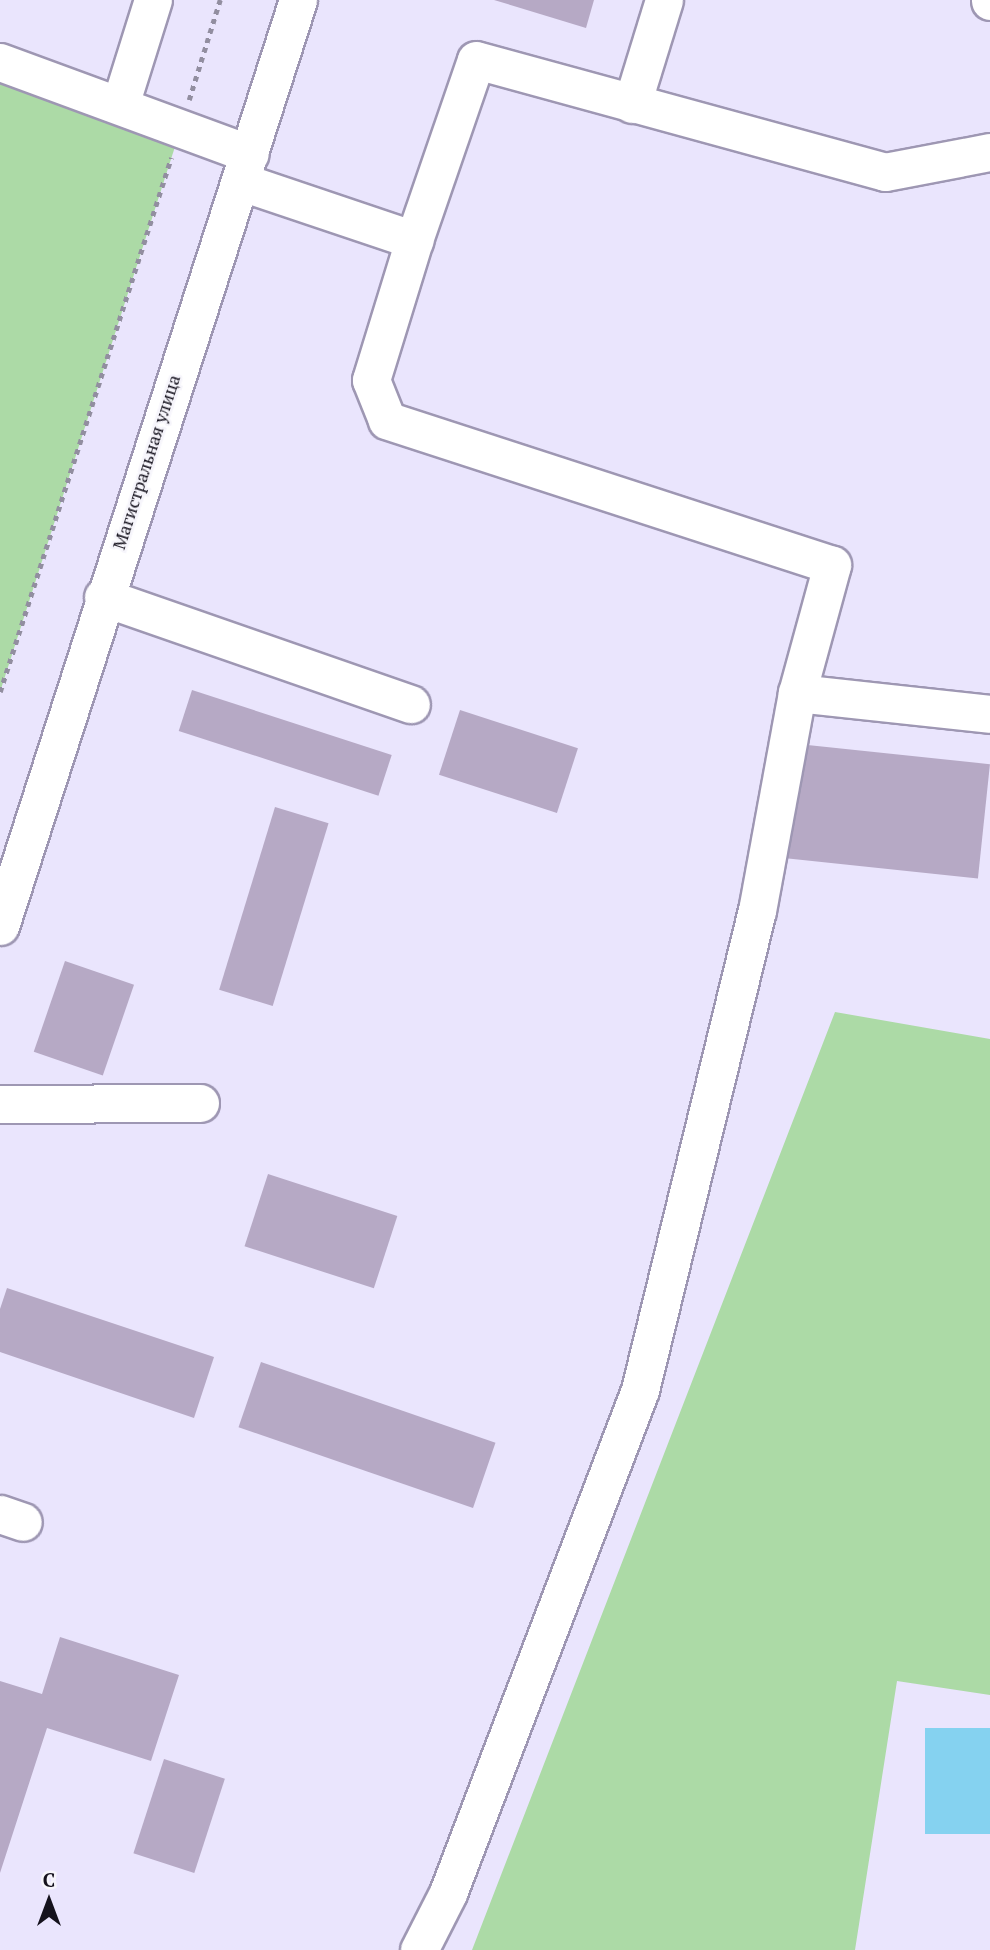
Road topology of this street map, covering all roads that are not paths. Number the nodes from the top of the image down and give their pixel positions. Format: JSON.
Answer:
{"nodes":[{"id":1,"x":153,"y":0,"type":"edge"},
{"id":2,"x":298,"y":0,"type":"edge"},
{"id":3,"x":664,"y":0,"type":"edge"},
{"id":4,"x":0,"y":62,"type":"edge"},
{"id":5,"x":632,"y":104,"type":"junction"},
{"id":6,"x":120,"y":105,"type":"junction"},
{"id":7,"x":990,"y":152,"type":"edge"},
{"id":8,"x":246,"y":168,"type":"junction"},
{"id":9,"x":414,"y":240,"type":"junction"},
{"id":10,"x":103,"y":597,"type":"junction"},
{"id":11,"x":797,"y":693,"type":"junction"},
{"id":12,"x":411,"y":704,"type":"dead end"},
{"id":13,"x":990,"y":714,"type":"edge"},
{"id":14,"x":0,"y":926,"type":"edge"},
{"id":15,"x":200,"y":1103,"type":"dead end"},
{"id":16,"x":0,"y":1104,"type":"edge"},
{"id":17,"x":419,"y":1950,"type":"edge"}],
"edges":[{"from":1,"to":6,"type":"street"},
{"from":2,"to":8,"type":"street","name":"Магистральная улица"},
{"from":3,"to":5,"type":"street"},
{"from":4,"to":6,"type":"street"},
{"from":5,"to":7,"type":"street"},
{"from":5,"to":9,"type":"street"},
{"from":6,"to":8,"type":"street"},
{"from":8,"to":9,"type":"street"},
{"from":8,"to":10,"type":"street","name":"Магистральная улица"},
{"from":9,"to":11,"type":"street"},
{"from":10,"to":12,"type":"street"},
{"from":10,"to":14,"type":"street","name":"Магистральная улица"},
{"from":11,"to":13,"type":"street"},
{"from":11,"to":17,"type":"street"},
{"from":15,"to":16,"type":"street"}]}
